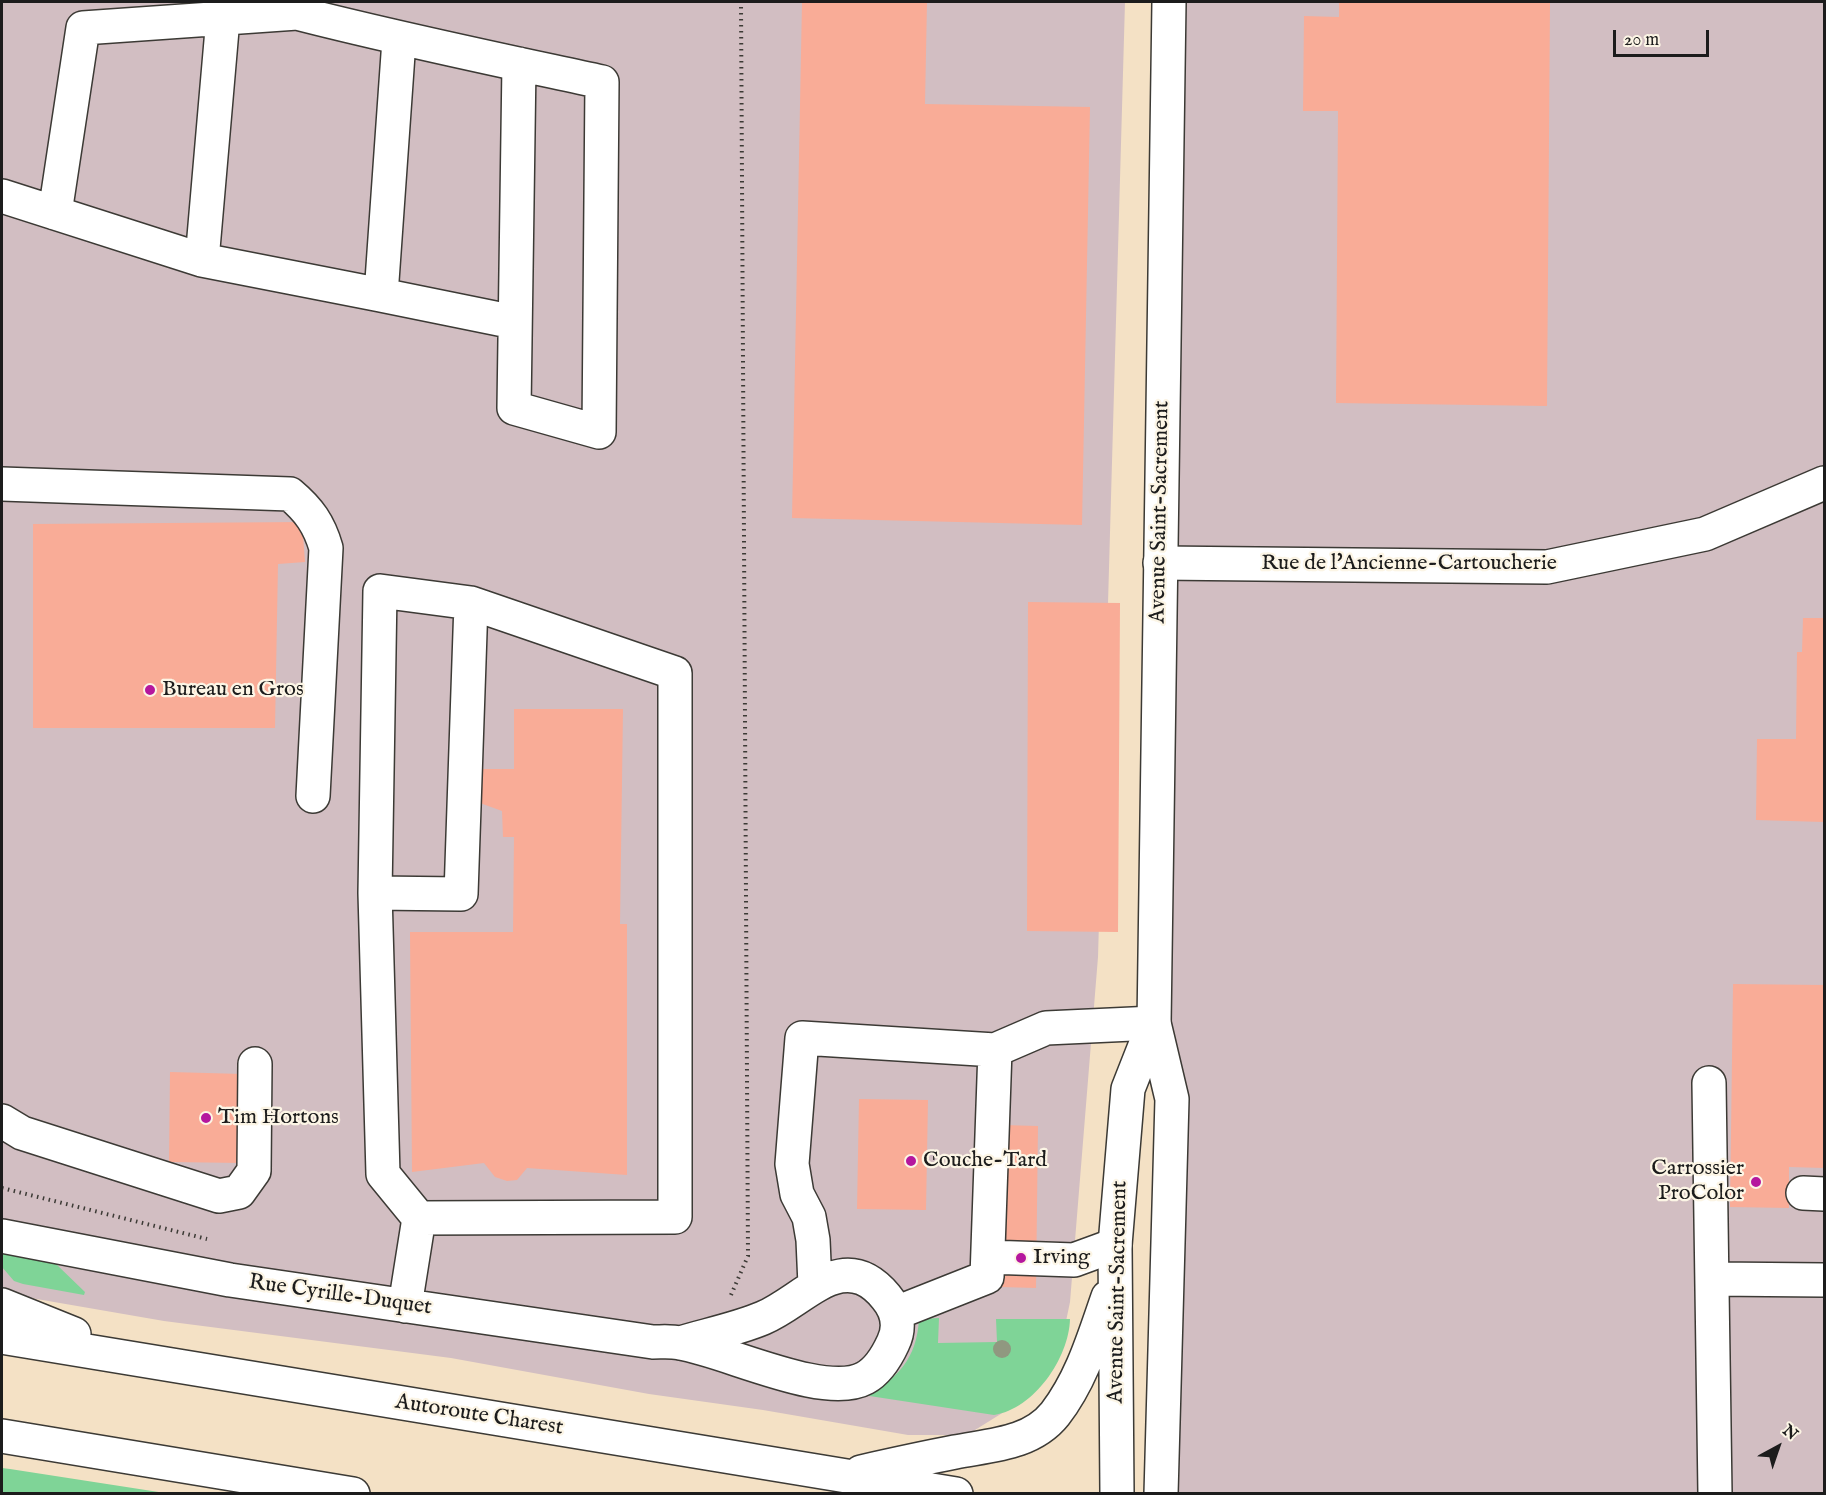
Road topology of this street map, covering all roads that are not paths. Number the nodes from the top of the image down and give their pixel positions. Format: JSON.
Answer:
{"nodes":[{"id":1,"x":1169,"y":2,"type":"edge"},
{"id":2,"x":297,"y":7,"type":"edge"},
{"id":3,"x":223,"y":18,"type":"junction"},
{"id":4,"x":399,"y":40,"type":"junction"},
{"id":5,"x":519,"y":64,"type":"junction"},
{"id":6,"x":2,"y":196,"type":"edge"},
{"id":7,"x":55,"y":213,"type":"junction"},
{"id":8,"x":202,"y":260,"type":"junction"},
{"id":9,"x":381,"y":295,"type":"junction"},
{"id":10,"x":514,"y":322,"type":"junction"},
{"id":11,"x":1824,"y":483,"type":"edge"},
{"id":12,"x":2,"y":484,"type":"edge"},
{"id":13,"x":1160,"y":563,"type":"junction"},
{"id":14,"x":471,"y":603,"type":"junction"},
{"id":15,"x":313,"y":796,"type":"dead end"},
{"id":16,"x":375,"y":892,"type":"junction"},
{"id":17,"x":1154,"y":1023,"type":"junction"},
{"id":18,"x":995,"y":1050,"type":"junction"},
{"id":19,"x":255,"y":1064,"type":"dead end"},
{"id":20,"x":1708,"y":1083,"type":"dead end"},
{"id":21,"x":2,"y":1121,"type":"edge"},
{"id":22,"x":419,"y":1218,"type":"junction"},
{"id":23,"x":2,"y":1236,"type":"edge"},
{"id":24,"x":1115,"y":1245,"type":"junction"},
{"id":25,"x":988,"y":1257,"type":"junction"},
{"id":26,"x":1713,"y":1279,"type":"junction"},
{"id":27,"x":1824,"y":1280,"type":"edge"},
{"id":28,"x":815,"y":1285,"type":"junction"},
{"id":29,"x":2,"y":1305,"type":"edge"},
{"id":30,"x":405,"y":1306,"type":"junction"},
{"id":31,"x":896,"y":1313,"type":"junction"},
{"id":32,"x":2,"y":1337,"type":"edge"},
{"id":33,"x":680,"y":1343,"type":"junction"},
{"id":34,"x":140,"y":1359,"type":"junction"},
{"id":35,"x":2,"y":1436,"type":"edge"},
{"id":36,"x":841,"y":1476,"type":"junction"},
{"id":37,"x":352,"y":1494,"type":"edge"},
{"id":38,"x":956,"y":1494,"type":"edge"},
{"id":39,"x":1117,"y":1494,"type":"edge"},
{"id":40,"x":1161,"y":1494,"type":"edge"},
{"id":41,"x":1715,"y":1494,"type":"edge"}],
"edges":[{"from":1,"to":13,"type":"main road","name":"Avenue Saint-Sacrement"},
{"from":2,"to":3,"type":"main road"},
{"from":2,"to":4,"type":"main road"},
{"from":3,"to":7,"type":"main road"},
{"from":3,"to":8,"type":"main road"},
{"from":4,"to":5,"type":"main road"},
{"from":4,"to":9,"type":"main road"},
{"from":5,"to":10,"type":"main road"},
{"from":5,"to":10,"type":"main road"},
{"from":6,"to":7,"type":"main road"},
{"from":7,"to":8,"type":"main road"},
{"from":8,"to":9,"type":"main road"},
{"from":9,"to":10,"type":"main road"},
{"from":11,"to":13,"type":"main road","name":"Rue de l'Ancienne-Cartoucherie"},
{"from":12,"to":15,"type":"main road"},
{"from":13,"to":17,"type":"main road","name":"Avenue Saint-Sacrement"},
{"from":14,"to":16,"type":"main road"},
{"from":14,"to":16,"type":"main road"},
{"from":14,"to":22,"type":"main road"},
{"from":16,"to":22,"type":"main road"},
{"from":17,"to":18,"type":"main road"},
{"from":17,"to":24,"type":"main road","name":"Avenue Saint-Sacrement"},
{"from":17,"to":40,"type":"main road","name":"Avenue Saint-Sacrement"},
{"from":18,"to":25,"type":"main road"},
{"from":18,"to":28,"type":"main road"},
{"from":19,"to":21,"type":"main road"},
{"from":20,"to":26,"type":"main road"},
{"from":22,"to":30,"type":"main road"},
{"from":23,"to":30,"type":"main road","name":"Rue Cyrille-Duquet"},
{"from":24,"to":25,"type":"main road"},
{"from":24,"to":36,"type":"main road"},
{"from":24,"to":39,"type":"main road","name":"Avenue Saint-Sacrement"},
{"from":25,"to":31,"type":"main road"},
{"from":26,"to":27,"type":"main road"},
{"from":26,"to":41,"type":"main road"},
{"from":28,"to":31,"type":"main road","name":"Rue Cyrille-Duquet"},
{"from":28,"to":33,"type":"main road","name":"Rue Cyrille-Duquet"},
{"from":29,"to":34,"type":"main road"},
{"from":30,"to":33,"type":"main road","name":"Rue Cyrille-Duquet"},
{"from":31,"to":33,"type":"main road","name":"Rue Cyrille-Duquet"},
{"from":32,"to":34,"type":"main road","name":"Autoroute Charest"},
{"from":34,"to":36,"type":"main road","name":"Autoroute Charest"},
{"from":35,"to":37,"type":"main road"},
{"from":36,"to":38,"type":"main road","name":"Autoroute Charest"}]}
